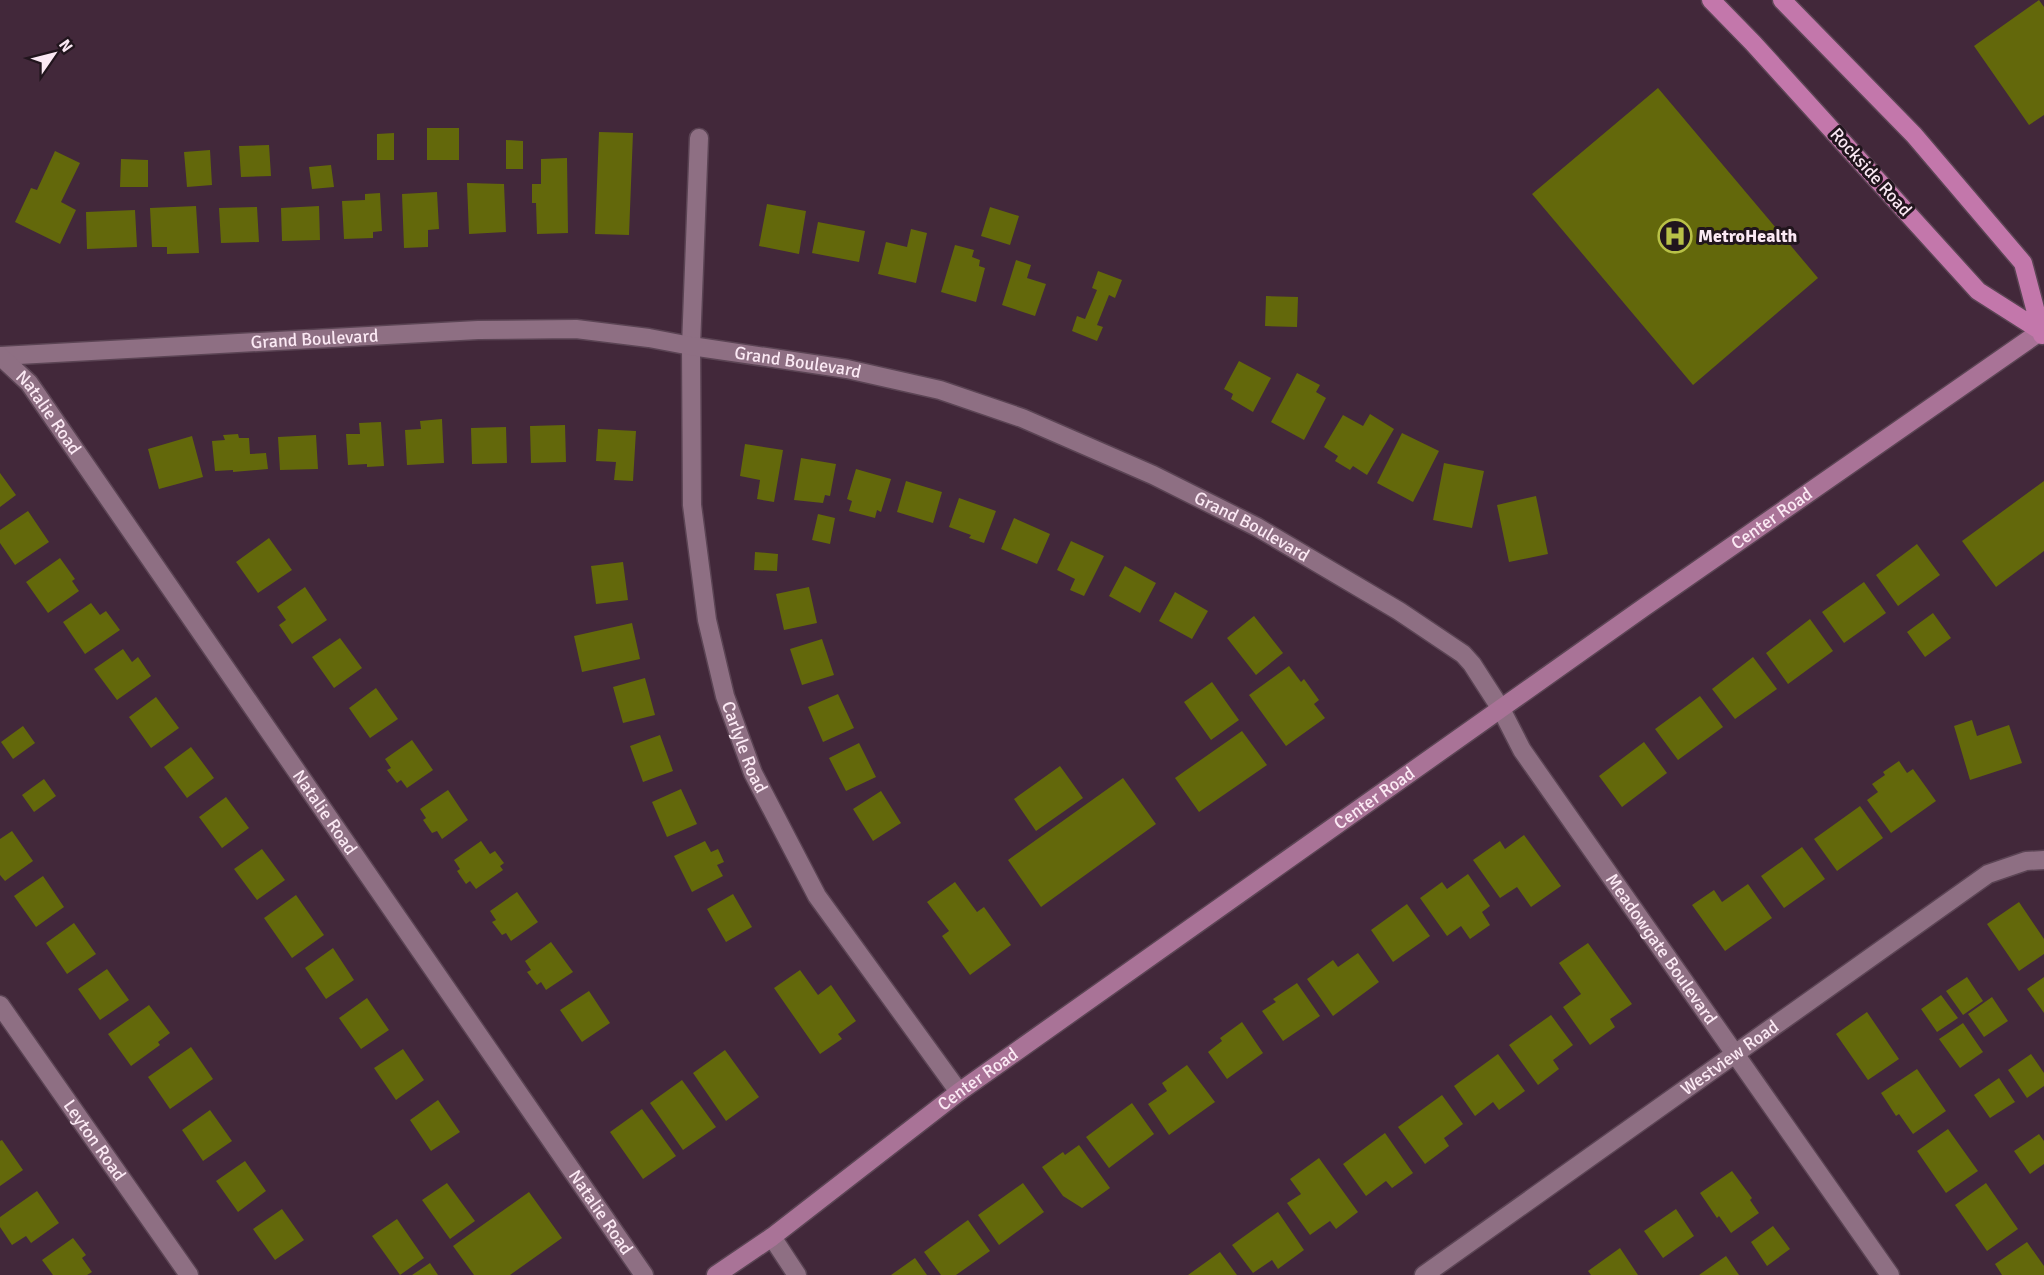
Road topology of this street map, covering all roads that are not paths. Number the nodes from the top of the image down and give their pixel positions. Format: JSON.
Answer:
{"nodes":[{"id":1,"x":1710,"y":0,"type":"edge"},
{"id":2,"x":1782,"y":0,"type":"edge"},
{"id":3,"x":699,"y":138,"type":"dead end"},
{"id":4,"x":2043,"y":333,"type":"edge"},
{"id":5,"x":691,"y":346,"type":"junction"},
{"id":6,"x":0,"y":356,"type":"edge"},
{"id":7,"x":1501,"y":709,"type":"junction"},
{"id":8,"x":2044,"y":860,"type":"edge"},
{"id":9,"x":0,"y":1005,"type":"edge"},
{"id":10,"x":1735,"y":1054,"type":"junction"},
{"id":11,"x":958,"y":1092,"type":"junction"},
{"id":12,"x":772,"y":1237,"type":"junction"},
{"id":13,"x":189,"y":1275,"type":"edge"},
{"id":14,"x":644,"y":1275,"type":"edge"},
{"id":15,"x":716,"y":1275,"type":"edge"},
{"id":16,"x":797,"y":1275,"type":"edge"},
{"id":17,"x":1424,"y":1275,"type":"edge"},
{"id":18,"x":1890,"y":1275,"type":"edge"}],
"edges":[{"from":1,"to":4,"type":"main road","name":"Rockside Road"},
{"from":2,"to":4,"type":"main road"},
{"from":3,"to":5,"type":"street","name":"Carlyle Road"},
{"from":4,"to":7,"type":"main road","name":"Center Road"},
{"from":5,"to":6,"type":"street","name":"Grand Boulevard"},
{"from":5,"to":7,"type":"street","name":"Grand Boulevard"},
{"from":5,"to":11,"type":"street","name":"Carlyle Road"},
{"from":6,"to":14,"type":"street","name":"Natalie Road"},
{"from":7,"to":10,"type":"street","name":"Meadowgate Boulevard"},
{"from":7,"to":11,"type":"main road","name":"Center Road"},
{"from":8,"to":10,"type":"street","name":"Westview Road"},
{"from":9,"to":13,"type":"street","name":"Leyton Road"},
{"from":10,"to":17,"type":"street","name":"Westview Road"},
{"from":10,"to":18,"type":"street","name":"Meadowgate Boulevard"},
{"from":11,"to":12,"type":"main road","name":"Center Road"},
{"from":12,"to":15,"type":"main road","name":"Center Road"},
{"from":12,"to":16,"type":"street"}]}
